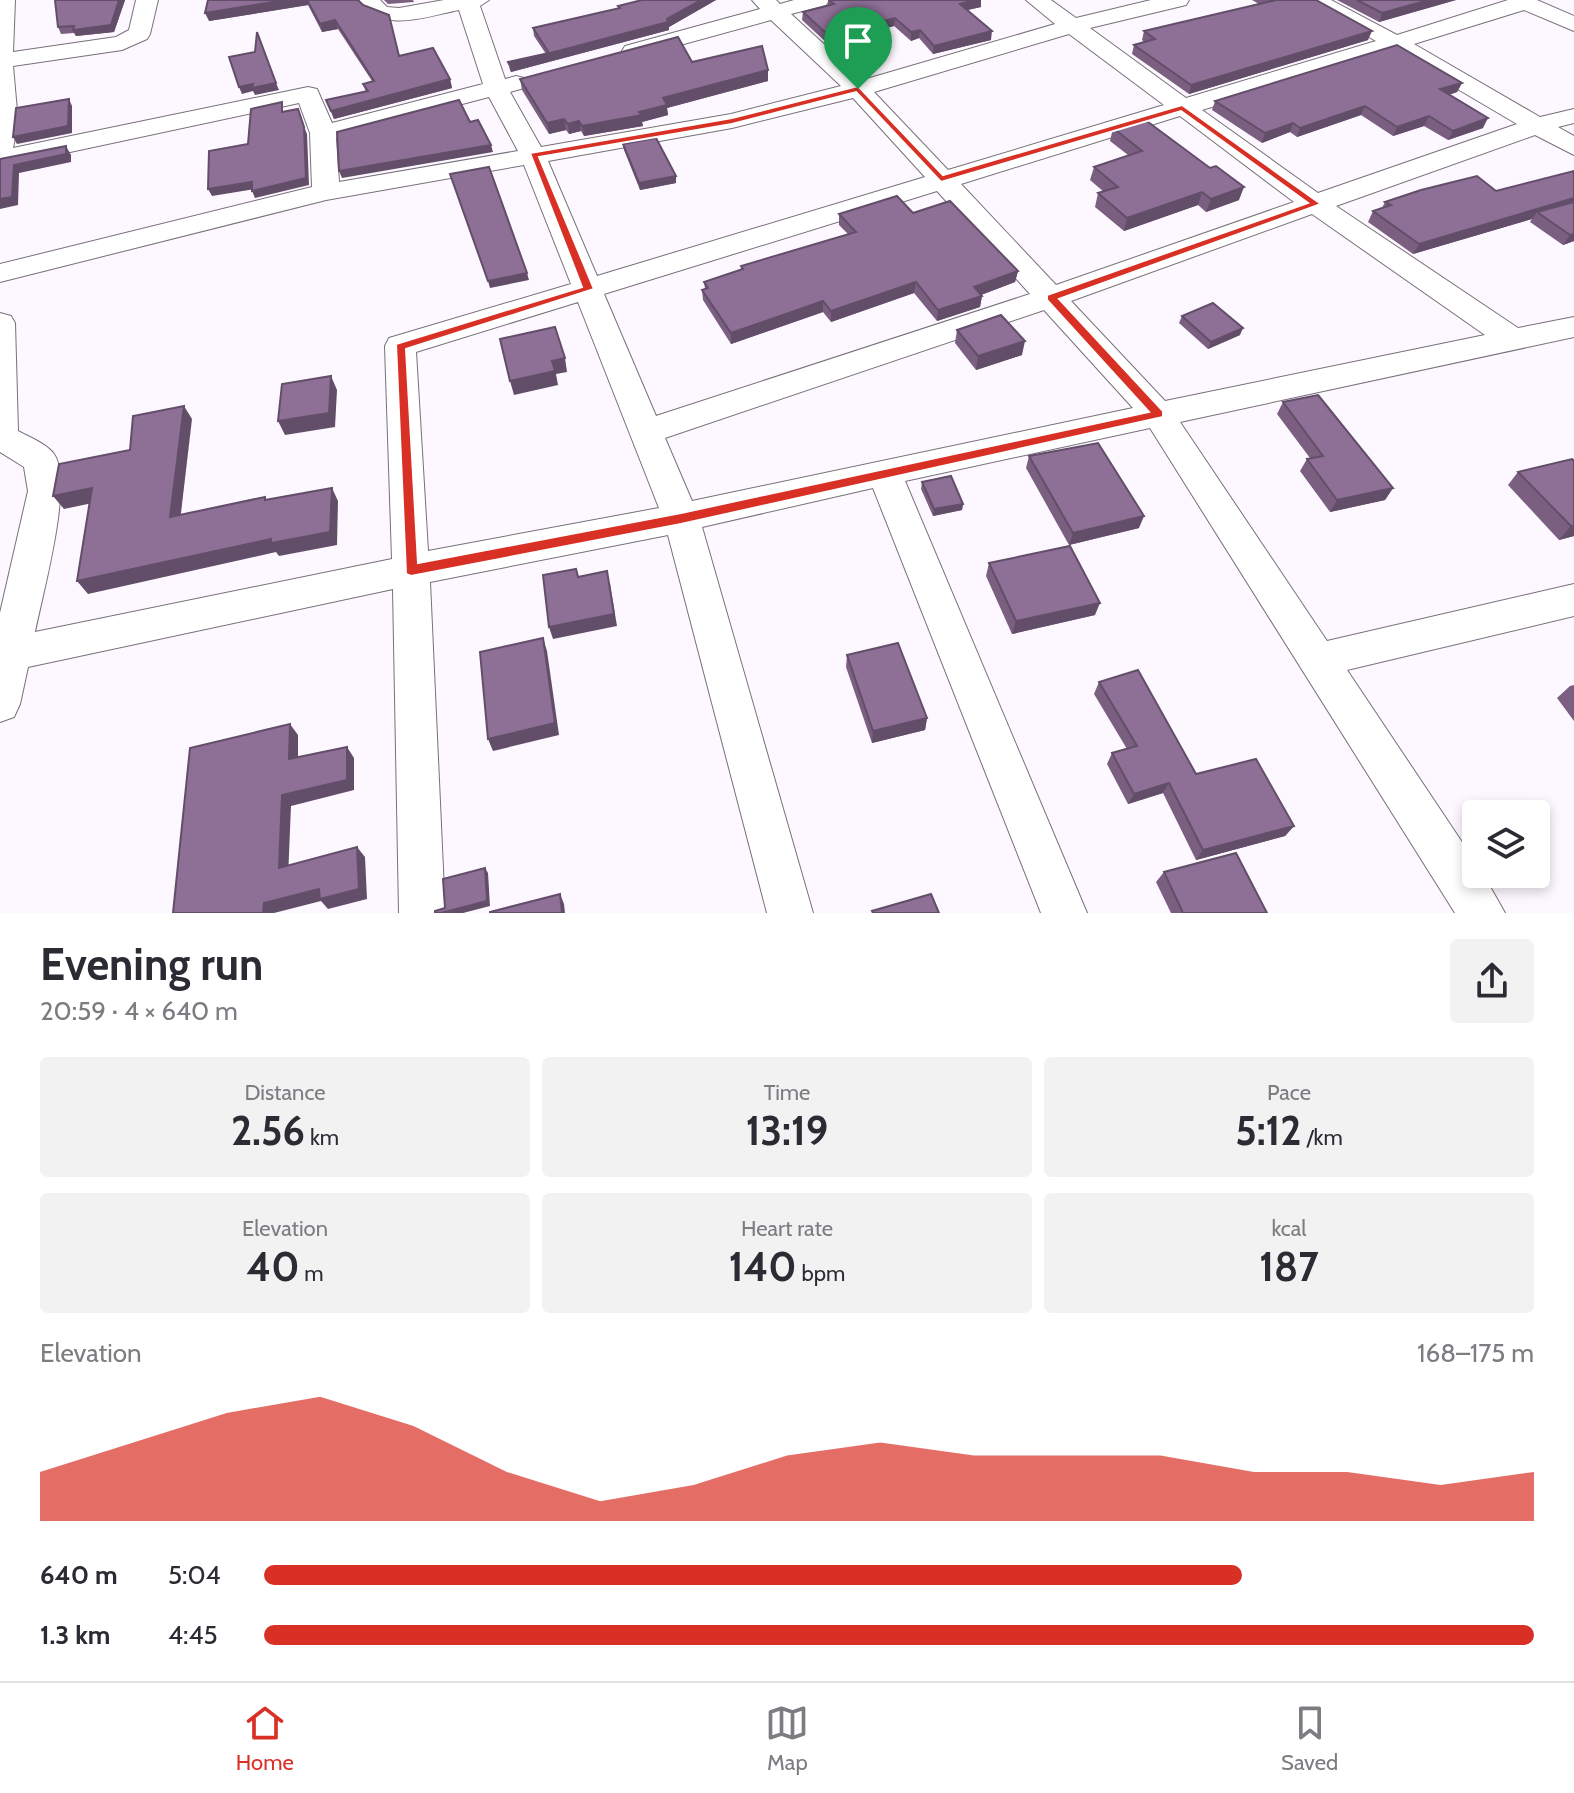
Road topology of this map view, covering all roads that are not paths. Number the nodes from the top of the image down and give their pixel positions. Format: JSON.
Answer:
{"nodes":[{"id":1,"x":4,"y":0,"type":"edge"},
{"id":2,"x":147,"y":0,"type":"edge"},
{"id":3,"x":368,"y":0,"type":"edge"},
{"id":4,"x":818,"y":0,"type":"edge"},
{"id":5,"x":1037,"y":0,"type":"edge"},
{"id":6,"x":1178,"y":0,"type":"edge"},
{"id":7,"x":1315,"y":0,"type":"edge"},
{"id":8,"x":473,"y":1,"type":"edge"},
{"id":9,"x":1522,"y":2,"type":"edge"},
{"id":10,"x":770,"y":6,"type":"edge"},
{"id":11,"x":1574,"y":24,"type":"edge"},
{"id":12,"x":1072,"y":26,"type":"junction"},
{"id":13,"x":1398,"y":44,"type":"junction"},
{"id":14,"x":614,"y":56,"type":"edge"},
{"id":15,"x":1,"y":61,"type":"edge"},
{"id":16,"x":540,"y":77,"type":"edge"},
{"id":17,"x":496,"y":89,"type":"junction"},
{"id":18,"x":858,"y":89,"type":"junction"},
{"id":19,"x":1182,"y":108,"type":"junction"},
{"id":20,"x":1574,"y":116,"type":"edge"},
{"id":21,"x":1538,"y":125,"type":"junction"},
{"id":22,"x":323,"y":133,"type":"junction"},
{"id":23,"x":1574,"y":147,"type":"edge"},
{"id":24,"x":0,"y":151,"type":"edge"},
{"id":25,"x":533,"y":155,"type":"junction"},
{"id":26,"x":0,"y":159,"type":"edge"},
{"id":27,"x":941,"y":179,"type":"junction"},
{"id":28,"x":326,"y":192,"type":"junction"},
{"id":29,"x":1315,"y":204,"type":"junction"},
{"id":30,"x":0,"y":273,"type":"edge"},
{"id":31,"x":589,"y":289,"type":"junction"},
{"id":32,"x":1051,"y":297,"type":"junction"},
{"id":33,"x":0,"y":323,"type":"edge"},
{"id":34,"x":1574,"y":327,"type":"edge"},
{"id":35,"x":1514,"y":340,"type":"junction"},
{"id":36,"x":1158,"y":414,"type":"junction"},
{"id":37,"x":647,"y":432,"type":"junction"},
{"id":38,"x":884,"y":472,"type":"junction"},
{"id":39,"x":681,"y":518,"type":"junction"},
{"id":40,"x":411,"y":570,"type":"junction"},
{"id":41,"x":1574,"y":600,"type":"edge"},
{"id":42,"x":6,"y":655,"type":"edge"},
{"id":43,"x":1318,"y":660,"type":"junction"},
{"id":44,"x":0,"y":704,"type":"edge"},
{"id":45,"x":422,"y":913,"type":"edge"},
{"id":46,"x":790,"y":913,"type":"edge"},
{"id":47,"x":1064,"y":913,"type":"edge"},
{"id":48,"x":1482,"y":913,"type":"edge"}],
"edges":[{"from":1,"to":15,"type":"street"},
{"from":2,"to":15,"type":"street"},
{"from":3,"to":8,"type":"street"},
{"from":4,"to":10,"type":"street"},
{"from":5,"to":12,"type":"street"},
{"from":6,"to":12,"type":"street"},
{"from":7,"to":13,"type":"street"},
{"from":8,"to":17,"type":"street"},
{"from":9,"to":11,"type":"street"},
{"from":9,"to":13,"type":"street"},
{"from":10,"to":14,"type":"street"},
{"from":10,"to":18,"type":"street"},
{"from":12,"to":18,"type":"street"},
{"from":12,"to":19,"type":"street"},
{"from":13,"to":19,"type":"street"},
{"from":13,"to":21,"type":"street"},
{"from":15,"to":24,"type":"street"},
{"from":16,"to":17,"type":"street"},
{"from":17,"to":22,"type":"street"},
{"from":17,"to":25,"type":"street"},
{"from":18,"to":25,"type":"street"},
{"from":18,"to":27,"type":"street"},
{"from":19,"to":27,"type":"street"},
{"from":19,"to":29,"type":"street"},
{"from":20,"to":21,"type":"street"},
{"from":21,"to":23,"type":"street"},
{"from":21,"to":29,"type":"street"},
{"from":22,"to":26,"type":"street"},
{"from":22,"to":28,"type":"street"},
{"from":25,"to":28,"type":"street"},
{"from":25,"to":31,"type":"street"},
{"from":27,"to":31,"type":"street"},
{"from":27,"to":32,"type":"street"},
{"from":28,"to":30,"type":"street"},
{"from":29,"to":32,"type":"street"},
{"from":29,"to":35,"type":"street"},
{"from":31,"to":37,"type":"street"},
{"from":31,"to":40,"type":"street"},
{"from":32,"to":36,"type":"street"},
{"from":32,"to":37,"type":"street"},
{"from":33,"to":42,"type":"street"},
{"from":34,"to":35,"type":"street"},
{"from":35,"to":36,"type":"street"},
{"from":36,"to":38,"type":"street"},
{"from":36,"to":43,"type":"street"},
{"from":37,"to":39,"type":"street"},
{"from":38,"to":39,"type":"street"},
{"from":38,"to":47,"type":"street"},
{"from":39,"to":40,"type":"street"},
{"from":39,"to":46,"type":"street"},
{"from":40,"to":42,"type":"street"},
{"from":40,"to":45,"type":"street"},
{"from":41,"to":43,"type":"street"},
{"from":42,"to":44,"type":"street"},
{"from":43,"to":48,"type":"street"}]}
